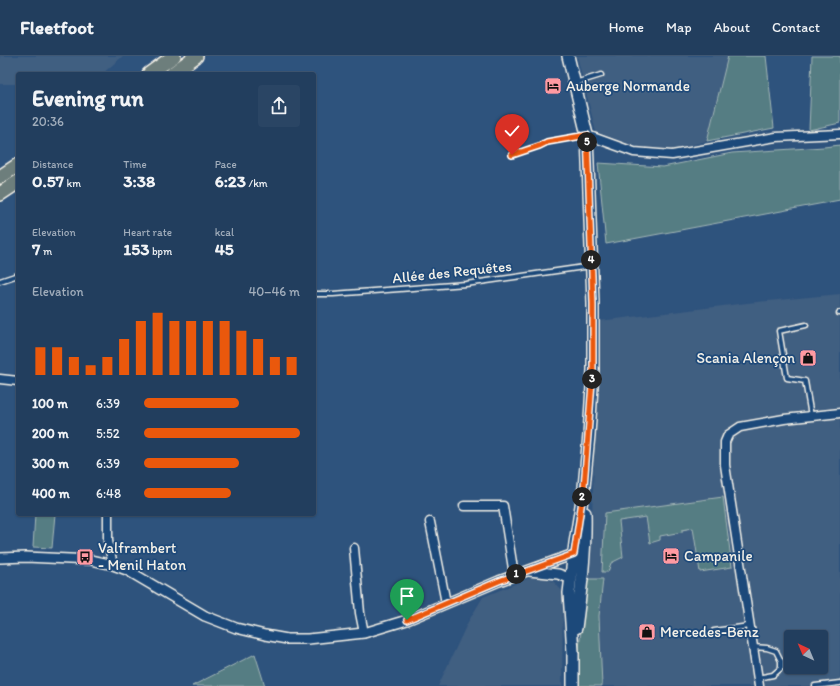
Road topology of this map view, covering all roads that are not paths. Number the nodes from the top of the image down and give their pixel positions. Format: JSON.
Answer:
{"nodes":[{"id":1,"x":174,"y":56,"type":"edge"},
{"id":2,"x":196,"y":56,"type":"edge"},
{"id":3,"x":568,"y":56,"type":"edge"},
{"id":4,"x":152,"y":72,"type":"edge"},
{"id":5,"x":175,"y":72,"type":"edge"},
{"id":6,"x":601,"y":75,"type":"dead end"},
{"id":7,"x":574,"y":84,"type":"junction"},
{"id":8,"x":840,"y":134,"type":"edge"},
{"id":9,"x":587,"y":135,"type":"junction"},
{"id":10,"x":512,"y":155,"type":"dead end"},
{"id":11,"x":16,"y":166,"type":"edge"},
{"id":12,"x":0,"y":177,"type":"edge"},
{"id":13,"x":16,"y":183,"type":"edge"},
{"id":14,"x":0,"y":194,"type":"edge"},
{"id":15,"x":592,"y":266,"type":"junction"},
{"id":16,"x":16,"y":276,"type":"edge"},
{"id":17,"x":0,"y":281,"type":"edge"},
{"id":18,"x":316,"y":294,"type":"edge"},
{"id":19,"x":806,"y":324,"type":"dead end"},
{"id":20,"x":0,"y":379,"type":"edge"},
{"id":21,"x":16,"y":381,"type":"edge"},
{"id":22,"x":840,"y":413,"type":"edge"},
{"id":23,"x":811,"y":416,"type":"junction"},
{"id":24,"x":584,"y":487,"type":"junction"},
{"id":25,"x":464,"y":506,"type":"dead end"},
{"id":26,"x":108,"y":516,"type":"edge"},
{"id":27,"x":430,"y":522,"type":"dead end"},
{"id":28,"x":354,"y":548,"type":"dead end"},
{"id":29,"x":574,"y":554,"type":"junction"},
{"id":30,"x":0,"y":558,"type":"edge"},
{"id":31,"x":112,"y":564,"type":"junction"},
{"id":32,"x":528,"y":570,"type":"junction"},
{"id":33,"x":514,"y":575,"type":"junction"},
{"id":34,"x":572,"y":579,"type":"junction"},
{"id":35,"x":581,"y":588,"type":"junction"},
{"id":36,"x":446,"y":603,"type":"junction"},
{"id":37,"x":749,"y":626,"type":"junction"},
{"id":38,"x":714,"y":631,"type":"dead end"},
{"id":39,"x":364,"y":633,"type":"junction"},
{"id":40,"x":753,"y":647,"type":"junction"},
{"id":41,"x":573,"y":652,"type":"junction"},
{"id":42,"x":758,"y":682,"type":"edge"},
{"id":43,"x":840,"y":682,"type":"edge"},
{"id":44,"x":573,"y":686,"type":"edge"},
{"id":45,"x":816,"y":686,"type":"edge"}],
"edges":[{"from":1,"to":4,"type":"highway"},
{"from":2,"to":5,"type":"highway"},
{"from":3,"to":7,"type":"main road"},
{"from":6,"to":7,"type":"lane"},
{"from":7,"to":9,"type":"main road"},
{"from":8,"to":9,"type":"street"},
{"from":9,"to":10,"type":"lane"},
{"from":9,"to":15,"type":"main road"},
{"from":11,"to":12,"type":"highway"},
{"from":13,"to":14,"type":"highway"},
{"from":15,"to":18,"type":"lane","name":"Allée des Requêtes"},
{"from":15,"to":24,"type":"main road"},
{"from":16,"to":17,"type":"lane"},
{"from":19,"to":23,"type":"lane"},
{"from":20,"to":21,"type":"street"},
{"from":22,"to":23,"type":"street"},
{"from":23,"to":37,"type":"street"},
{"from":24,"to":29,"type":"main road"},
{"from":24,"to":35,"type":"main road"},
{"from":25,"to":33,"type":"street"},
{"from":26,"to":31,"type":"street"},
{"from":27,"to":36,"type":"street"},
{"from":28,"to":39,"type":"street"},
{"from":29,"to":32,"type":"street"},
{"from":29,"to":34,"type":"main road"},
{"from":29,"to":35,"type":"main road"},
{"from":30,"to":31,"type":"street"},
{"from":31,"to":39,"type":"street"},
{"from":32,"to":33,"type":"street"},
{"from":32,"to":34,"type":"street"},
{"from":33,"to":36,"type":"street"},
{"from":34,"to":41,"type":"main road"},
{"from":35,"to":41,"type":"main road"},
{"from":36,"to":39,"type":"street"},
{"from":37,"to":38,"type":"lane"},
{"from":37,"to":40,"type":"street"},
{"from":40,"to":42,"type":"street"},
{"from":40,"to":42,"type":"lane"},
{"from":41,"to":44,"type":"main road"},
{"from":43,"to":45,"type":"lane"}]}
